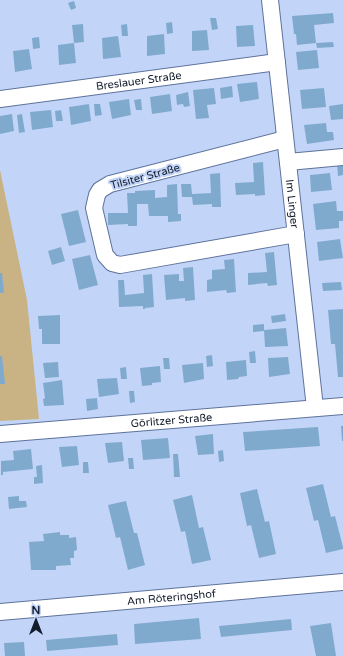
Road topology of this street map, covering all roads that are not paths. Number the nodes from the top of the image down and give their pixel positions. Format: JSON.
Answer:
{"nodes":[{"id":1,"x":270,"y":0,"type":"edge"},
{"id":2,"x":277,"y":62,"type":"junction"},
{"id":3,"x":0,"y":98,"type":"edge"},
{"id":4,"x":285,"y":140,"type":"junction"},
{"id":5,"x":343,"y":157,"type":"edge"},
{"id":6,"x":288,"y":162,"type":"junction"},
{"id":7,"x":296,"y":234,"type":"junction"},
{"id":8,"x":343,"y":406,"type":"edge"},
{"id":9,"x":315,"y":408,"type":"junction"},
{"id":10,"x":0,"y":434,"type":"edge"},
{"id":11,"x":343,"y":582,"type":"edge"},
{"id":12,"x":0,"y":612,"type":"edge"}],
"edges":[{"from":1,"to":2,"type":"street","name":"Im Linger"},
{"from":2,"to":3,"type":"street","name":"Breslauer Straße"},
{"from":2,"to":4,"type":"street","name":"Im Linger"},
{"from":4,"to":6,"type":"street","name":"Im Linger"},
{"from":4,"to":7,"type":"street","name":"Tilsiter Straße"},
{"from":5,"to":6,"type":"street"},
{"from":6,"to":7,"type":"street","name":"Im Linger"},
{"from":7,"to":9,"type":"street","name":"Im Linger"},
{"from":8,"to":9,"type":"street","name":"Görlitzer Straße"},
{"from":9,"to":10,"type":"street","name":"Görlitzer Straße"},
{"from":11,"to":12,"type":"street","name":"Am Röteringshof"}]}
